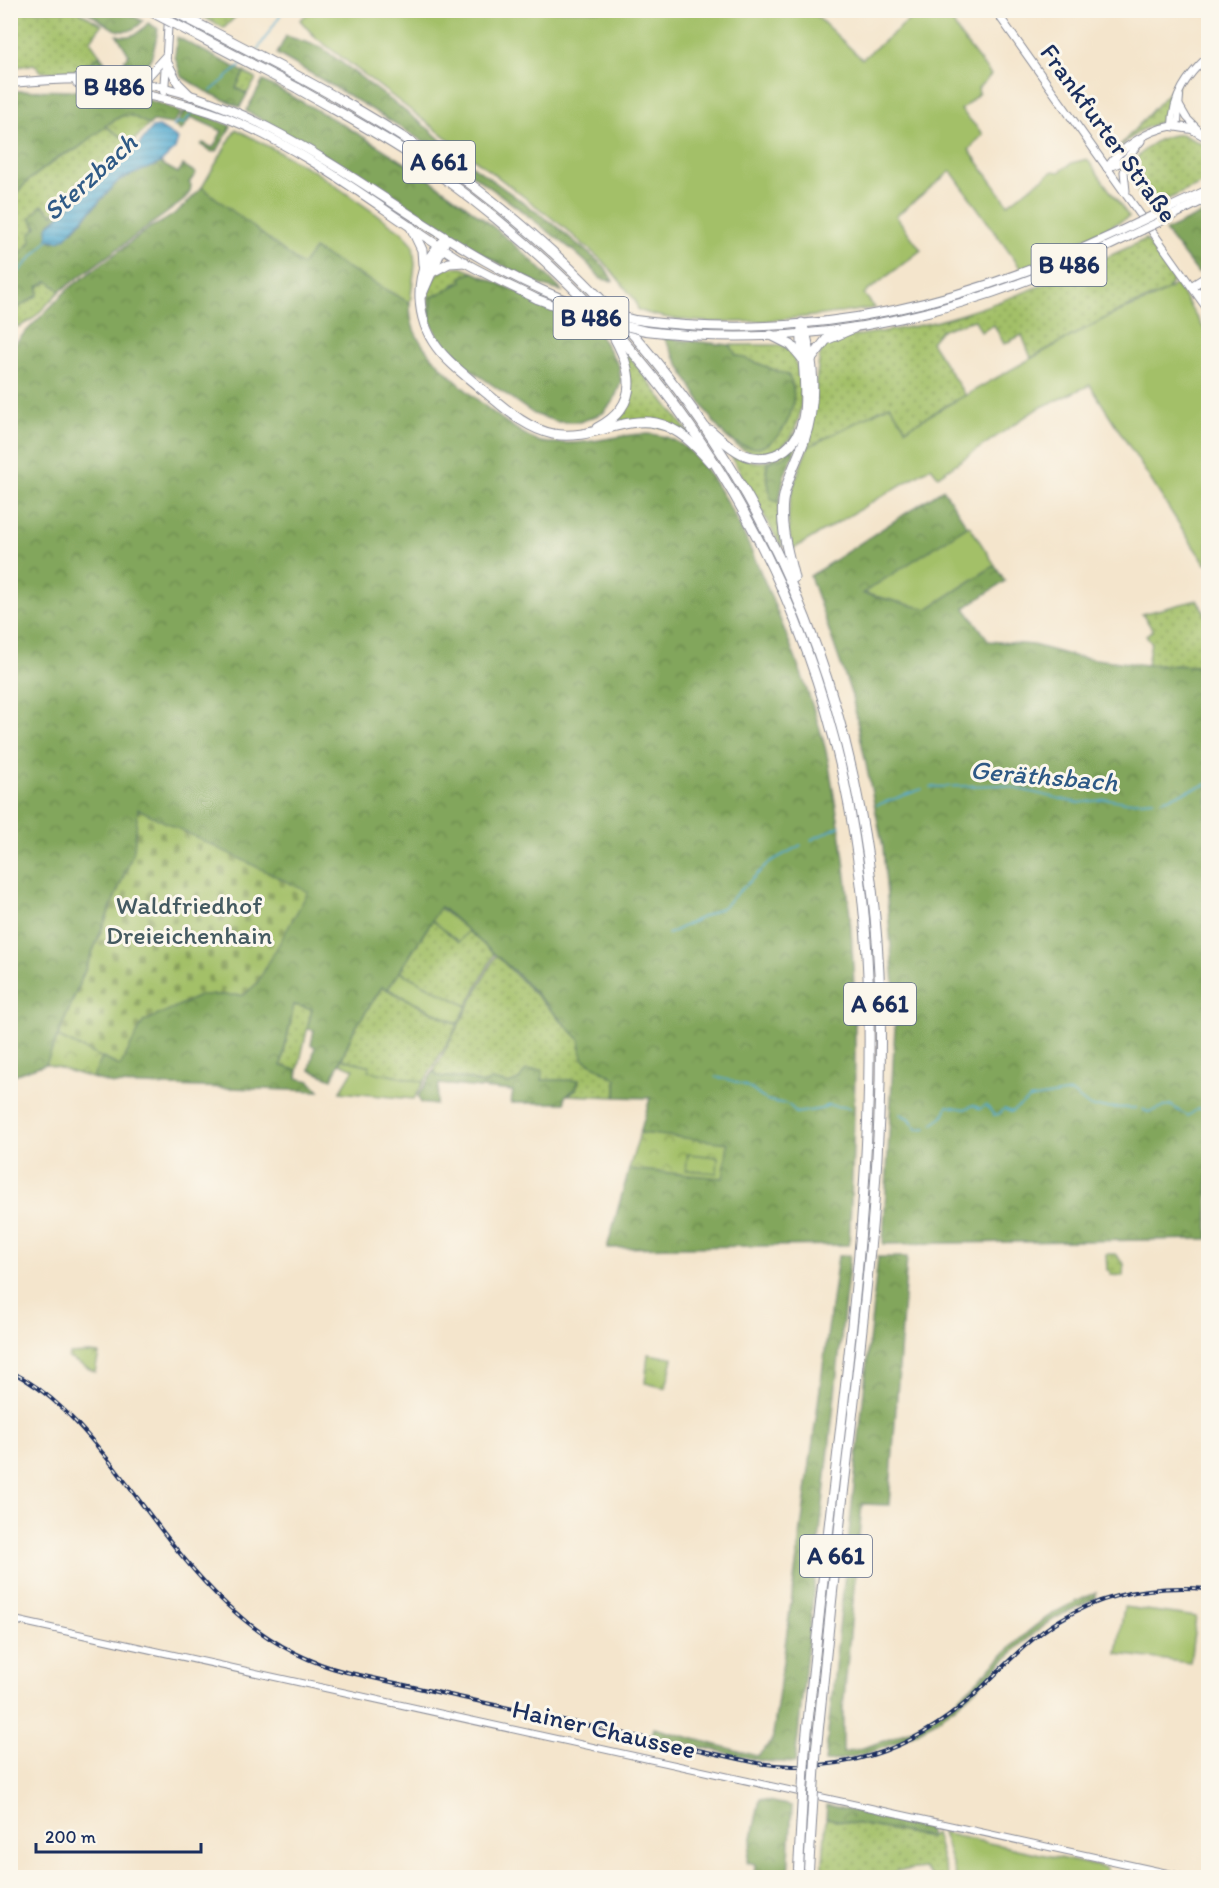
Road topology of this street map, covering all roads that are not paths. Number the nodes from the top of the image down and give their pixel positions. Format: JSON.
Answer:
{"nodes":[{"id":1,"x":148,"y":10,"type":"edge"},
{"id":2,"x":170,"y":10,"type":"edge"},
{"id":3,"x":995,"y":10,"type":"edge"},
{"id":4,"x":1209,"y":56,"type":"edge"},
{"id":5,"x":166,"y":58,"type":"junction"},
{"id":6,"x":65,"y":81,"type":"junction"},
{"id":7,"x":134,"y":82,"type":"junction"},
{"id":8,"x":10,"y":84,"type":"edge"},
{"id":9,"x":1181,"y":86,"type":"junction"},
{"id":10,"x":164,"y":93,"type":"junction"},
{"id":11,"x":192,"y":97,"type":"junction"},
{"id":12,"x":1179,"y":104,"type":"junction"},
{"id":13,"x":1172,"y":126,"type":"junction"},
{"id":14,"x":1150,"y":133,"type":"junction"},
{"id":15,"x":1207,"y":137,"type":"edge"},
{"id":16,"x":1096,"y":153,"type":"junction"},
{"id":17,"x":1120,"y":153,"type":"junction"},
{"id":18,"x":1129,"y":157,"type":"junction"},
{"id":19,"x":1107,"y":168,"type":"junction"},
{"id":20,"x":1209,"y":190,"type":"edge"},
{"id":21,"x":1126,"y":194,"type":"junction"},
{"id":22,"x":1209,"y":198,"type":"edge"},
{"id":23,"x":1209,"y":203,"type":"edge"},
{"id":24,"x":1194,"y":205,"type":"junction"},
{"id":25,"x":1157,"y":218,"type":"junction"},
{"id":26,"x":1139,"y":227,"type":"junction"},
{"id":27,"x":411,"y":228,"type":"junction"},
{"id":28,"x":443,"y":244,"type":"junction"},
{"id":29,"x":465,"y":262,"type":"junction"},
{"id":30,"x":423,"y":265,"type":"junction"},
{"id":31,"x":434,"y":270,"type":"junction"},
{"id":32,"x":1209,"y":276,"type":"edge"},
{"id":33,"x":1192,"y":286,"type":"junction"},
{"id":34,"x":1209,"y":288,"type":"edge"},
{"id":35,"x":1198,"y":294,"type":"junction"},
{"id":36,"x":539,"y":295,"type":"junction"},
{"id":37,"x":420,"y":301,"type":"junction"},
{"id":38,"x":1209,"y":310,"type":"edge"},
{"id":39,"x":600,"y":313,"type":"junction"},
{"id":40,"x":802,"y":323,"type":"junction"},
{"id":41,"x":854,"y":328,"type":"junction"},
{"id":42,"x":803,"y":333,"type":"junction"},
{"id":43,"x":771,"y":335,"type":"junction"},
{"id":44,"x":813,"y":357,"type":"junction"},
{"id":45,"x":802,"y":359,"type":"junction"},
{"id":46,"x":702,"y":422,"type":"junction"},
{"id":47,"x":578,"y":435,"type":"junction"},
{"id":48,"x":727,"y":480,"type":"junction"},
{"id":49,"x":798,"y":595,"type":"junction"},
{"id":50,"x":10,"y":1619,"type":"edge"},
{"id":51,"x":798,"y":1878,"type":"edge"},
{"id":52,"x":808,"y":1878,"type":"edge"},
{"id":53,"x":1190,"y":1878,"type":"edge"}],
"edges":[{"from":1,"to":39,"type":"highway","number":"A 661","bridge":true},
{"from":2,"to":5,"type":"main road"},
{"from":2,"to":46,"type":"highway","number":"A 661"},
{"from":3,"to":16,"type":"main road","name":"Frankfurter Straße"},
{"from":4,"to":9,"type":"street"},
{"from":5,"to":7,"type":"main road"},
{"from":5,"to":10,"type":"main road"},
{"from":5,"to":11,"type":"main road"},
{"from":6,"to":7,"type":"main road","number":"B 486"},
{"from":6,"to":8,"type":"main road","number":"B 486"},
{"from":6,"to":10,"type":"main road","number":"B 486"},
{"from":7,"to":10,"type":"main road","number":"B 486"},
{"from":9,"to":12,"type":"street"},
{"from":9,"to":13,"type":"street"},
{"from":10,"to":11,"type":"main road","number":"B 486"},
{"from":10,"to":27,"type":"main road","number":"B 486"},
{"from":11,"to":28,"type":"main road","number":"B 486"},
{"from":12,"to":13,"type":"street"},
{"from":12,"to":15,"type":"street"},
{"from":13,"to":14,"type":"main road"},
{"from":13,"to":15,"type":"main road"},
{"from":14,"to":17,"type":"main road"},
{"from":14,"to":18,"type":"main road"},
{"from":16,"to":17,"type":"main road"},
{"from":16,"to":19,"type":"main road","name":"Frankfurter Straße"},
{"from":17,"to":19,"type":"main road"},
{"from":18,"to":19,"type":"main road"},
{"from":18,"to":21,"type":"main road"},
{"from":19,"to":21,"type":"main road","name":"Frankfurter Straße"},
{"from":20,"to":25,"type":"main road","number":"B 486"},
{"from":21,"to":33,"type":"main road","name":"Frankfurter Straße"},
{"from":22,"to":24,"type":"main road","number":"B 486"},
{"from":23,"to":24,"type":"main road"},
{"from":24,"to":25,"type":"main road","number":"B 486"},
{"from":25,"to":26,"type":"main road","number":"B 486","bridge":true},
{"from":26,"to":40,"type":"main road","number":"B 486"},
{"from":26,"to":41,"type":"main road","number":"B 486"},
{"from":27,"to":28,"type":"main road","number":"B 486"},
{"from":27,"to":30,"type":"highway"},
{"from":28,"to":29,"type":"main road","number":"B 486"},
{"from":28,"to":30,"type":"highway"},
{"from":28,"to":31,"type":"highway"},
{"from":28,"to":36,"type":"main road","number":"B 486"},
{"from":29,"to":31,"type":"highway"},
{"from":29,"to":36,"type":"main road","number":"B 486"},
{"from":30,"to":37,"type":"highway"},
{"from":31,"to":37,"type":"highway"},
{"from":32,"to":33,"type":"main road"},
{"from":33,"to":35,"type":"main road","name":"Frankfurter Straße"},
{"from":34,"to":35,"type":"main road"},
{"from":35,"to":38,"type":"main road","name":"Frankfurter Straße"},
{"from":36,"to":40,"type":"main road","number":"B 486","bridge":true},
{"from":36,"to":43,"type":"main road","number":"B 486","bridge":true},
{"from":37,"to":47,"type":"highway"},
{"from":39,"to":47,"type":"highway"},
{"from":39,"to":48,"type":"highway","number":"A 661"},
{"from":40,"to":42,"type":"highway"},
{"from":41,"to":42,"type":"main road","number":"B 486"},
{"from":41,"to":44,"type":"highway"},
{"from":42,"to":43,"type":"main road","number":"B 486"},
{"from":42,"to":44,"type":"highway"},
{"from":42,"to":45,"type":"highway"},
{"from":43,"to":45,"type":"highway"},
{"from":44,"to":49,"type":"highway","number":"A 661"},
{"from":45,"to":46,"type":"highway"},
{"from":46,"to":49,"type":"highway","number":"A 661"},
{"from":47,"to":48,"type":"highway"},
{"from":48,"to":51,"type":"highway","number":"A 661","bridge":true},
{"from":49,"to":52,"type":"highway","number":"A 661","bridge":true},
{"from":50,"to":53,"type":"street","name":"Hainer Chaussee"}]}
